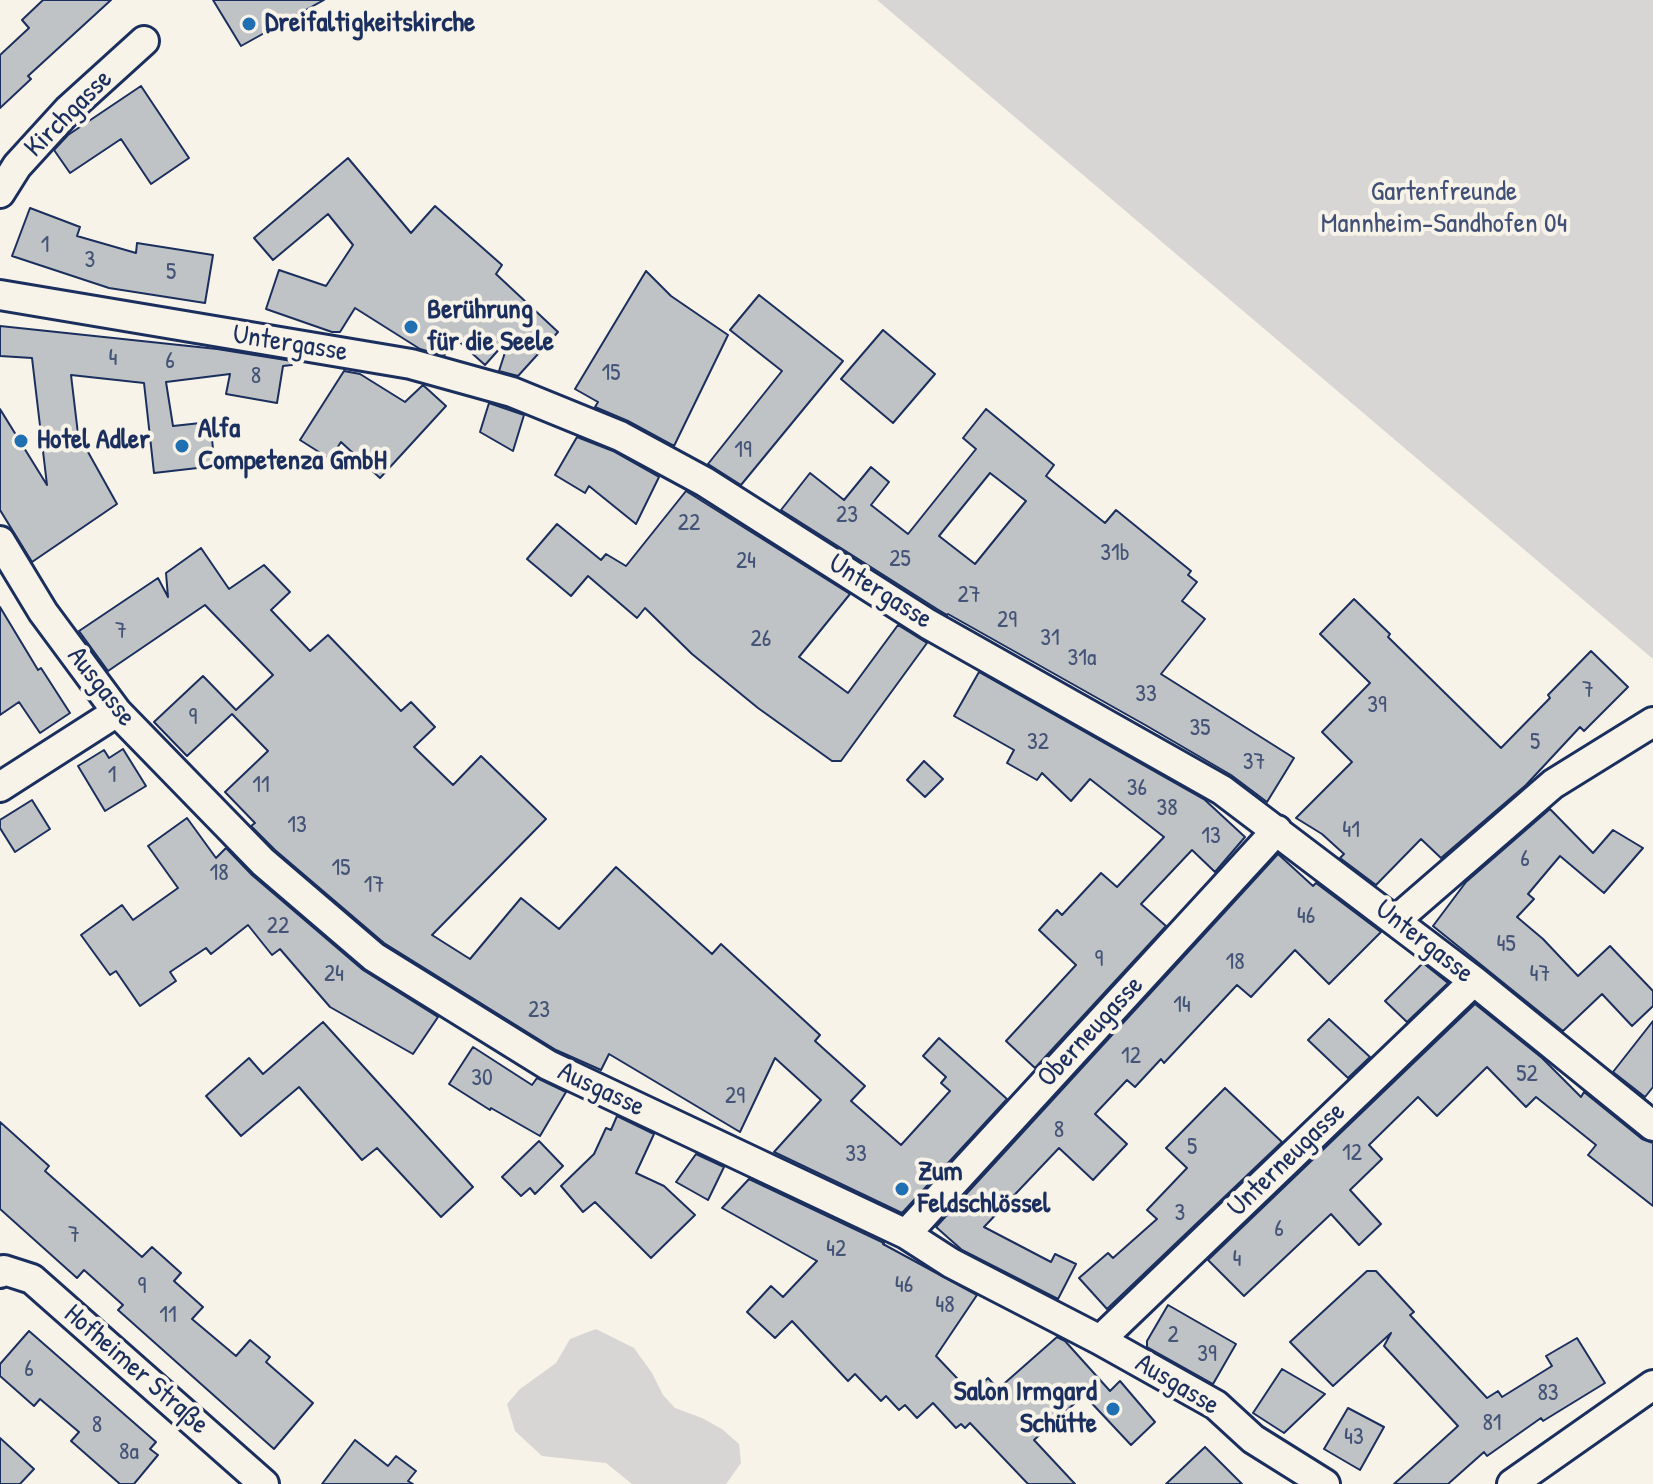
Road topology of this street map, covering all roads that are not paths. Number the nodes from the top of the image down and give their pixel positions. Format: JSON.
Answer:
{"nodes":[{"id":1,"x":144,"y":41,"type":"dead end"},
{"id":2,"x":0,"y":193,"type":"edge"},
{"id":3,"x":0,"y":295,"type":"edge"},
{"id":4,"x":0,"y":541,"type":"edge"},
{"id":5,"x":117,"y":712,"type":"junction"},
{"id":6,"x":1653,"y":722,"type":"edge"},
{"id":7,"x":0,"y":787,"type":"edge"},
{"id":8,"x":1277,"y":830,"type":"junction"},
{"id":9,"x":1395,"y":921,"type":"junction"},
{"id":10,"x":1474,"y":981,"type":"junction"},
{"id":11,"x":1653,"y":1126,"type":"edge"},
{"id":12,"x":906,"y":1234,"type":"junction"},
{"id":13,"x":0,"y":1273,"type":"edge"},
{"id":14,"x":1100,"y":1340,"type":"junction"},
{"id":15,"x":1653,"y":1385,"type":"edge"},
{"id":16,"x":264,"y":1484,"type":"edge"},
{"id":17,"x":1325,"y":1484,"type":"edge"},
{"id":18,"x":1512,"y":1484,"type":"edge"}],
"edges":[{"from":1,"to":2,"type":"street","name":"Kirchgasse"},
{"from":3,"to":8,"type":"street","name":"Untergasse"},
{"from":4,"to":5,"type":"street","name":"Ausgasse"},
{"from":5,"to":7,"type":"street"},
{"from":5,"to":12,"type":"street","name":"Ausgasse"},
{"from":6,"to":9,"type":"street"},
{"from":8,"to":9,"type":"street","name":"Untergasse"},
{"from":8,"to":12,"type":"street","name":"Oberneugasse"},
{"from":9,"to":10,"type":"street","name":"Untergasse"},
{"from":10,"to":11,"type":"street","name":"Untergasse"},
{"from":10,"to":14,"type":"street","name":"Unterneugasse"},
{"from":12,"to":14,"type":"street","name":"Ausgasse"},
{"from":13,"to":16,"type":"street","name":"Hofheimer Straße"},
{"from":14,"to":17,"type":"street","name":"Ausgasse"},
{"from":15,"to":18,"type":"street"}]}
